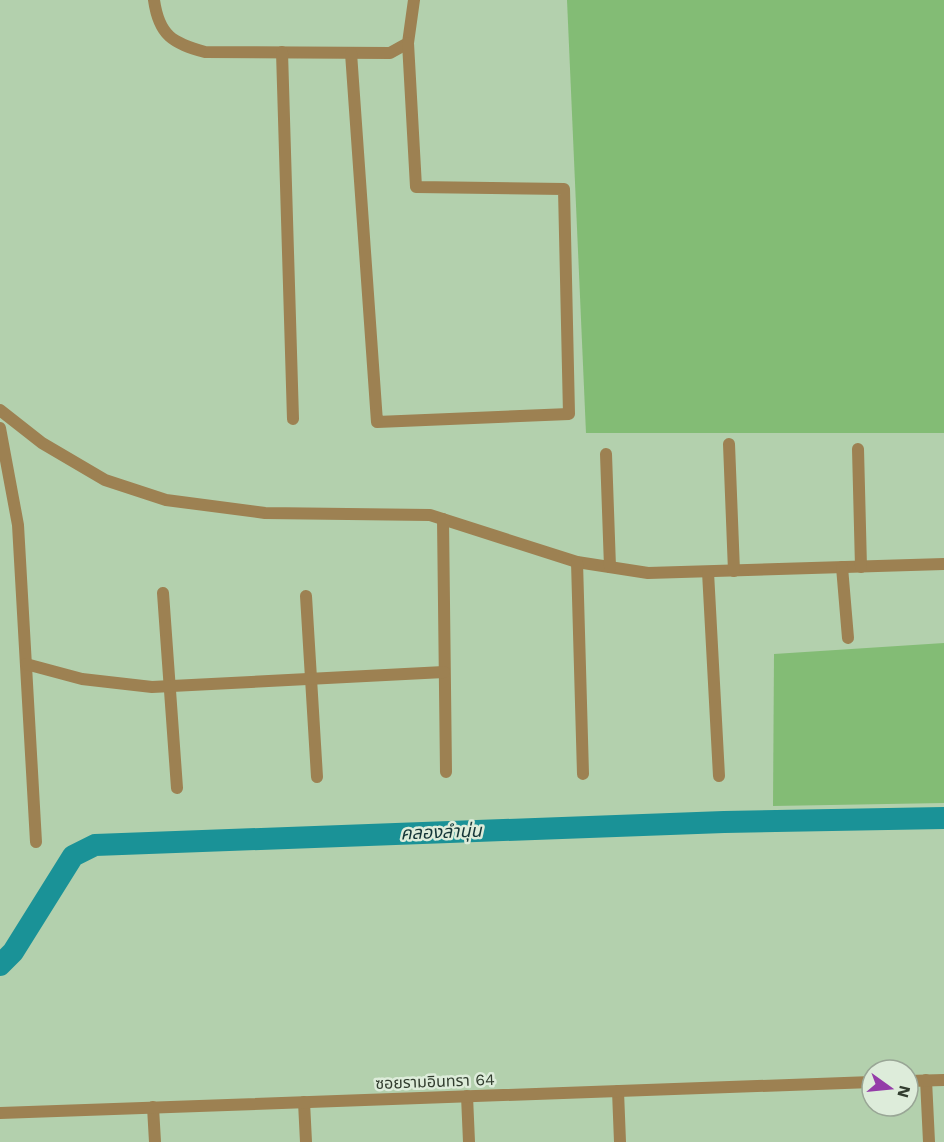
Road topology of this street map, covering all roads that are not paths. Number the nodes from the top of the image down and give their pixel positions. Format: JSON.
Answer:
{"nodes":[{"id":1,"x":154,"y":0,"type":"edge"},
{"id":2,"x":414,"y":0,"type":"edge"},
{"id":3,"x":408,"y":43,"type":"junction"},
{"id":4,"x":282,"y":52,"type":"junction"},
{"id":5,"x":351,"y":53,"type":"junction"},
{"id":6,"x":0,"y":410,"type":"edge"},
{"id":7,"x":293,"y":419,"type":"dead end"},
{"id":8,"x":0,"y":428,"type":"edge"},
{"id":9,"x":729,"y":444,"type":"dead end"},
{"id":10,"x":858,"y":449,"type":"dead end"},
{"id":11,"x":606,"y":454,"type":"dead end"},
{"id":12,"x":3,"y":459,"type":"edge"},
{"id":13,"x":443,"y":519,"type":"junction"},
{"id":14,"x":577,"y":562,"type":"junction"},
{"id":15,"x":944,"y":564,"type":"edge"},
{"id":16,"x":610,"y":567,"type":"junction"},
{"id":17,"x":842,"y":567,"type":"junction"},
{"id":18,"x":861,"y":567,"type":"junction"},
{"id":19,"x":734,"y":571,"type":"junction"},
{"id":20,"x":708,"y":572,"type":"junction"},
{"id":21,"x":163,"y":593,"type":"dead end"},
{"id":22,"x":306,"y":596,"type":"dead end"},
{"id":23,"x":848,"y":638,"type":"dead end"},
{"id":24,"x":26,"y":664,"type":"junction"},
{"id":25,"x":444,"y":672,"type":"junction"},
{"id":26,"x":311,"y":679,"type":"junction"},
{"id":27,"x":171,"y":686,"type":"junction"},
{"id":28,"x":446,"y":772,"type":"dead end"},
{"id":29,"x":583,"y":774,"type":"dead end"},
{"id":30,"x":719,"y":776,"type":"dead end"},
{"id":31,"x":316,"y":777,"type":"dead end"},
{"id":32,"x":177,"y":788,"type":"dead end"},
{"id":33,"x":36,"y":842,"type":"dead end"},
{"id":34,"x":920,"y":1080,"type":"edge"},
{"id":35,"x":926,"y":1080,"type":"junction"},
{"id":36,"x":944,"y":1080,"type":"edge"},
{"id":37,"x":860,"y":1082,"type":"edge"},
{"id":38,"x":618,"y":1091,"type":"junction"},
{"id":39,"x":467,"y":1096,"type":"junction"},
{"id":40,"x":304,"y":1102,"type":"junction"},
{"id":41,"x":153,"y":1107,"type":"junction"},
{"id":42,"x":0,"y":1113,"type":"edge"},
{"id":43,"x":155,"y":1142,"type":"edge"},
{"id":44,"x":306,"y":1142,"type":"edge"},
{"id":45,"x":469,"y":1142,"type":"edge"},
{"id":46,"x":620,"y":1142,"type":"edge"},
{"id":47,"x":929,"y":1142,"type":"edge"}],
"edges":[{"from":1,"to":4,"type":"street"},
{"from":2,"to":3,"type":"street"},
{"from":3,"to":5,"type":"street"},
{"from":3,"to":5,"type":"street"},
{"from":4,"to":5,"type":"street"},
{"from":4,"to":7,"type":"street"},
{"from":6,"to":13,"type":"street"},
{"from":8,"to":12,"type":"street"},
{"from":9,"to":19,"type":"street"},
{"from":10,"to":18,"type":"street"},
{"from":11,"to":16,"type":"street"},
{"from":12,"to":24,"type":"street"},
{"from":13,"to":14,"type":"street"},
{"from":13,"to":25,"type":"street"},
{"from":14,"to":16,"type":"street"},
{"from":14,"to":29,"type":"street"},
{"from":15,"to":18,"type":"street"},
{"from":16,"to":20,"type":"street"},
{"from":17,"to":18,"type":"street"},
{"from":17,"to":19,"type":"street"},
{"from":17,"to":23,"type":"street"},
{"from":19,"to":20,"type":"street"},
{"from":20,"to":30,"type":"street"},
{"from":21,"to":27,"type":"street"},
{"from":22,"to":26,"type":"street"},
{"from":24,"to":27,"type":"street"},
{"from":24,"to":33,"type":"street"},
{"from":25,"to":26,"type":"street"},
{"from":25,"to":28,"type":"street"},
{"from":26,"to":27,"type":"street"},
{"from":26,"to":31,"type":"street"},
{"from":27,"to":32,"type":"street"},
{"from":34,"to":35,"type":"street"},
{"from":35,"to":36,"type":"street"},
{"from":35,"to":47,"type":"street"},
{"from":37,"to":38,"type":"street","name":"ซอยรามอินทรา 64"},
{"from":38,"to":39,"type":"street","name":"ซอยรามอินทรา 64"},
{"from":38,"to":46,"type":"street"},
{"from":39,"to":40,"type":"street","name":"ซอยรามอินทรา 64"},
{"from":39,"to":45,"type":"street"},
{"from":40,"to":41,"type":"street","name":"ซอยรามอินทรา 64"},
{"from":40,"to":44,"type":"street"},
{"from":41,"to":42,"type":"street","name":"ซอยรามอินทรา 64"},
{"from":41,"to":43,"type":"street"}]}
